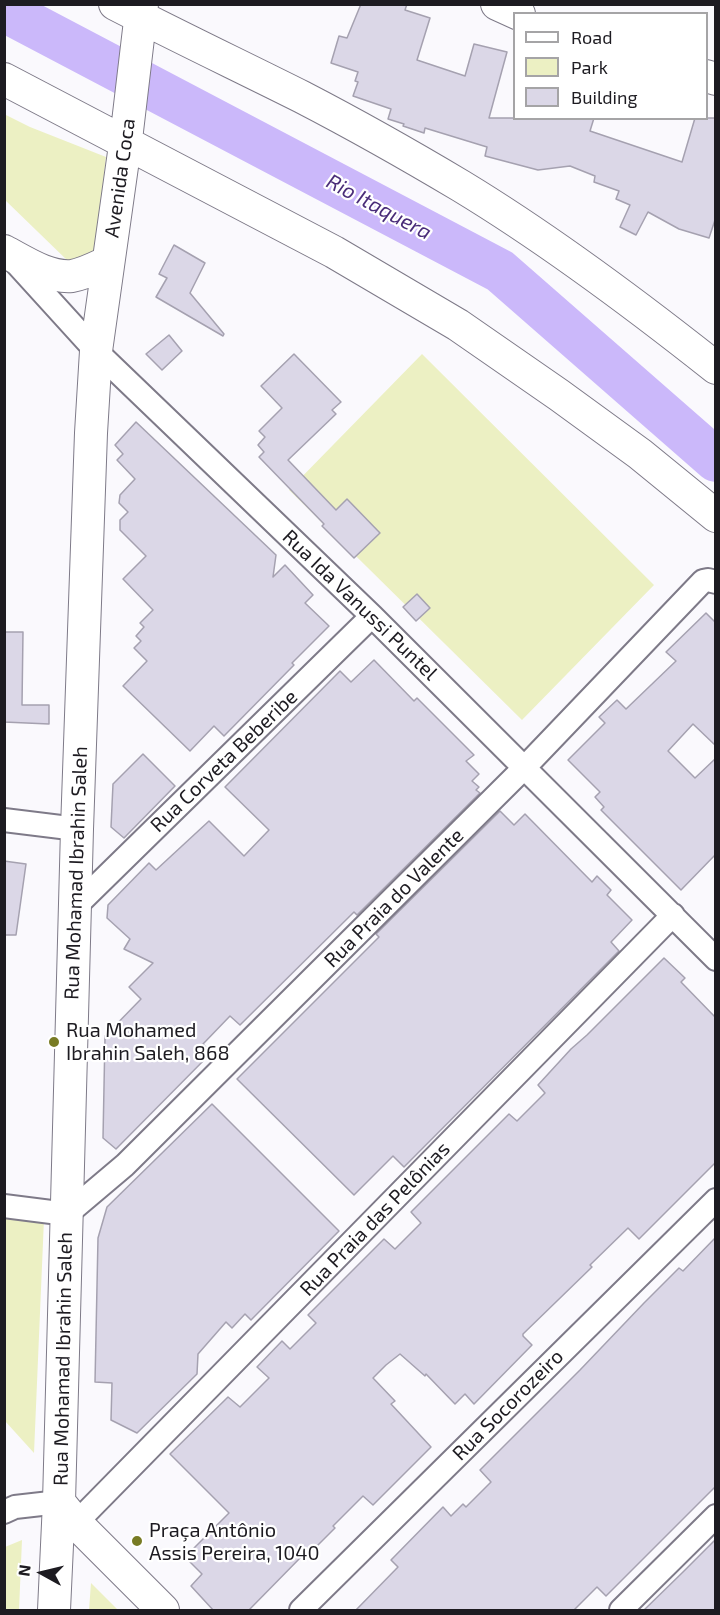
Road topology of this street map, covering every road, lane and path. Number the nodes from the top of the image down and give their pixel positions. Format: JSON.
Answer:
{"nodes":[{"id":1,"x":497,"y":4,"type":"edge"},
{"id":2,"x":515,"y":12,"type":"edge"},
{"id":3,"x":134,"y":16,"type":"edge"},
{"id":4,"x":4,"y":79,"type":"edge"},
{"id":5,"x":127,"y":136,"type":"junction"},
{"id":6,"x":4,"y":251,"type":"edge"},
{"id":7,"x":108,"y":262,"type":"junction"},
{"id":8,"x":96,"y":351,"type":"junction"},
{"id":9,"x":716,"y":368,"type":"edge"},
{"id":10,"x":716,"y":516,"type":"edge"},
{"id":11,"x":716,"y":582,"type":"edge"},
{"id":12,"x":372,"y":616,"type":"junction"},
{"id":13,"x":525,"y":767,"type":"junction"},
{"id":14,"x":4,"y":820,"type":"edge"},
{"id":15,"x":77,"y":829,"type":"junction"},
{"id":16,"x":75,"y":907,"type":"junction"},
{"id":17,"x":673,"y":915,"type":"junction"},
{"id":18,"x":716,"y":959,"type":"edge"},
{"id":19,"x":716,"y":1200,"type":"edge"},
{"id":20,"x":4,"y":1206,"type":"edge"},
{"id":21,"x":67,"y":1214,"type":"junction"},
{"id":22,"x":4,"y":1512,"type":"edge"},
{"id":23,"x":68,"y":1513,"type":"junction"},
{"id":24,"x":716,"y":1516,"type":"edge"},
{"id":25,"x":54,"y":1611,"type":"edge"},
{"id":26,"x":163,"y":1611,"type":"edge"},
{"id":27,"x":301,"y":1611,"type":"edge"},
{"id":28,"x":621,"y":1611,"type":"edge"}],
"edges":[{"from":1,"to":2,"type":"street"},
{"from":3,"to":5,"type":"street","name":"Avenida Coca"},
{"from":3,"to":9,"type":"street"},
{"from":4,"to":5,"type":"street"},
{"from":5,"to":7,"type":"street","name":"Avenida Coca"},
{"from":5,"to":10,"type":"street"},
{"from":6,"to":7,"type":"street"},
{"from":6,"to":8,"type":"street","name":"Rua Ida Vanussi Puntel"},
{"from":7,"to":8,"type":"street","name":"Avenida Coca"},
{"from":8,"to":12,"type":"street","name":"Rua Ida Vanussi Puntel"},
{"from":8,"to":15,"type":"street","name":"Rua Mohamad Ibrahin Saleh"},
{"from":11,"to":13,"type":"street","name":"Rua Praia do Valente"},
{"from":12,"to":13,"type":"street","name":"Rua Ida Vanussi Puntel"},
{"from":12,"to":16,"type":"street","name":"Rua Corveta Beberibe"},
{"from":13,"to":17,"type":"street","name":"Rua Ida Vanussi Puntel"},
{"from":13,"to":21,"type":"street","name":"Rua Praia do Valente"},
{"from":14,"to":15,"type":"street"},
{"from":15,"to":16,"type":"street","name":"Rua Mohamad Ibrahin Saleh"},
{"from":16,"to":21,"type":"street","name":"Rua Mohamad Ibrahin Saleh"},
{"from":17,"to":18,"type":"street","name":"Rua Ida Vanussi Puntel"},
{"from":17,"to":23,"type":"street","name":"Rua Praia das Pelônias"},
{"from":19,"to":27,"type":"street","name":"Rua Socorozeiro"},
{"from":20,"to":21,"type":"street"},
{"from":21,"to":23,"type":"street","name":"Rua Mohamad Ibrahin Saleh"},
{"from":22,"to":23,"type":"street"},
{"from":23,"to":25,"type":"street","name":"Rua Mohamad Ibrahin Saleh"},
{"from":23,"to":26,"type":"street"},
{"from":24,"to":28,"type":"street"}]}
